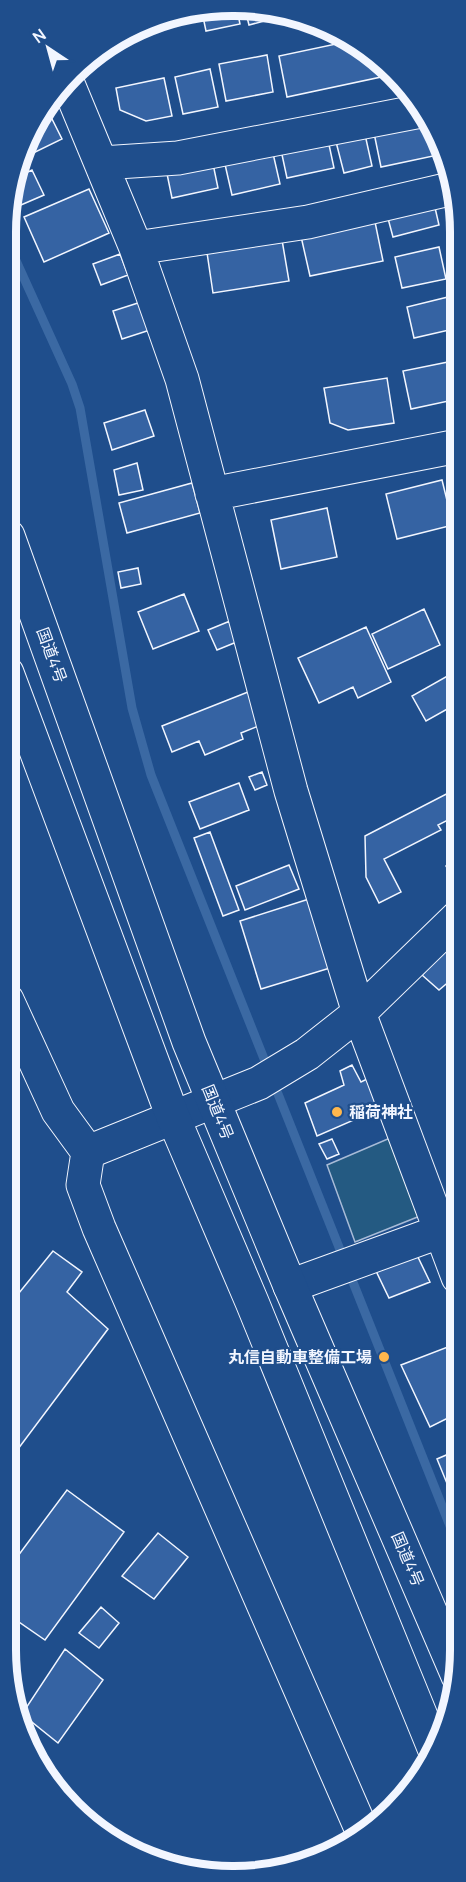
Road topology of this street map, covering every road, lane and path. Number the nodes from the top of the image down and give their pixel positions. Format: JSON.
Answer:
{"nodes":[{"id":1,"x":70,"y":90,"type":"edge"},
{"id":2,"x":413,"y":113,"type":"edge"},
{"id":3,"x":102,"y":163,"type":"junction"},
{"id":4,"x":445,"y":191,"type":"edge"},
{"id":5,"x":136,"y":248,"type":"junction"},
{"id":6,"x":450,"y":448,"type":"edge"},
{"id":7,"x":212,"y":494,"type":"junction"},
{"id":8,"x":16,"y":558,"type":"edge"},
{"id":9,"x":16,"y":697,"type":"edge"},
{"id":10,"x":450,"y":925,"type":"edge"},
{"id":11,"x":360,"y":1012,"type":"junction"},
{"id":12,"x":16,"y":1020,"type":"edge"},
{"id":13,"x":213,"y":1101,"type":"junction"},
{"id":14,"x":173,"y":1117,"type":"junction"},
{"id":15,"x":88,"y":1152,"type":"junction"},
{"id":16,"x":449,"y":1228,"type":"edge"},
{"id":17,"x":290,"y":1286,"type":"junction"},
{"id":18,"x":449,"y":1657,"type":"edge"},
{"id":19,"x":430,"y":1738,"type":"edge"},
{"id":20,"x":359,"y":1825,"type":"edge"}],
"edges":[{"from":1,"to":3,"type":"main road"},
{"from":2,"to":3,"type":"main road"},
{"from":3,"to":5,"type":"main road"},
{"from":4,"to":5,"type":"main road"},
{"from":5,"to":7,"type":"main road"},
{"from":6,"to":7,"type":"main road"},
{"from":7,"to":11,"type":"main road"},
{"from":8,"to":13,"type":"main road","name":"国道4号"},
{"from":9,"to":14,"type":"main road"},
{"from":10,"to":11,"type":"main road"},
{"from":11,"to":13,"type":"main road"},
{"from":11,"to":16,"type":"main road"},
{"from":12,"to":15,"type":"main road"},
{"from":13,"to":14,"type":"main road"},
{"from":13,"to":17,"type":"main road","name":"国道4号"},
{"from":14,"to":15,"type":"main road"},
{"from":14,"to":19,"type":"main road"},
{"from":15,"to":20,"type":"main road"},
{"from":16,"to":17,"type":"main road"},
{"from":17,"to":18,"type":"main road","name":"国道4号"}]}
